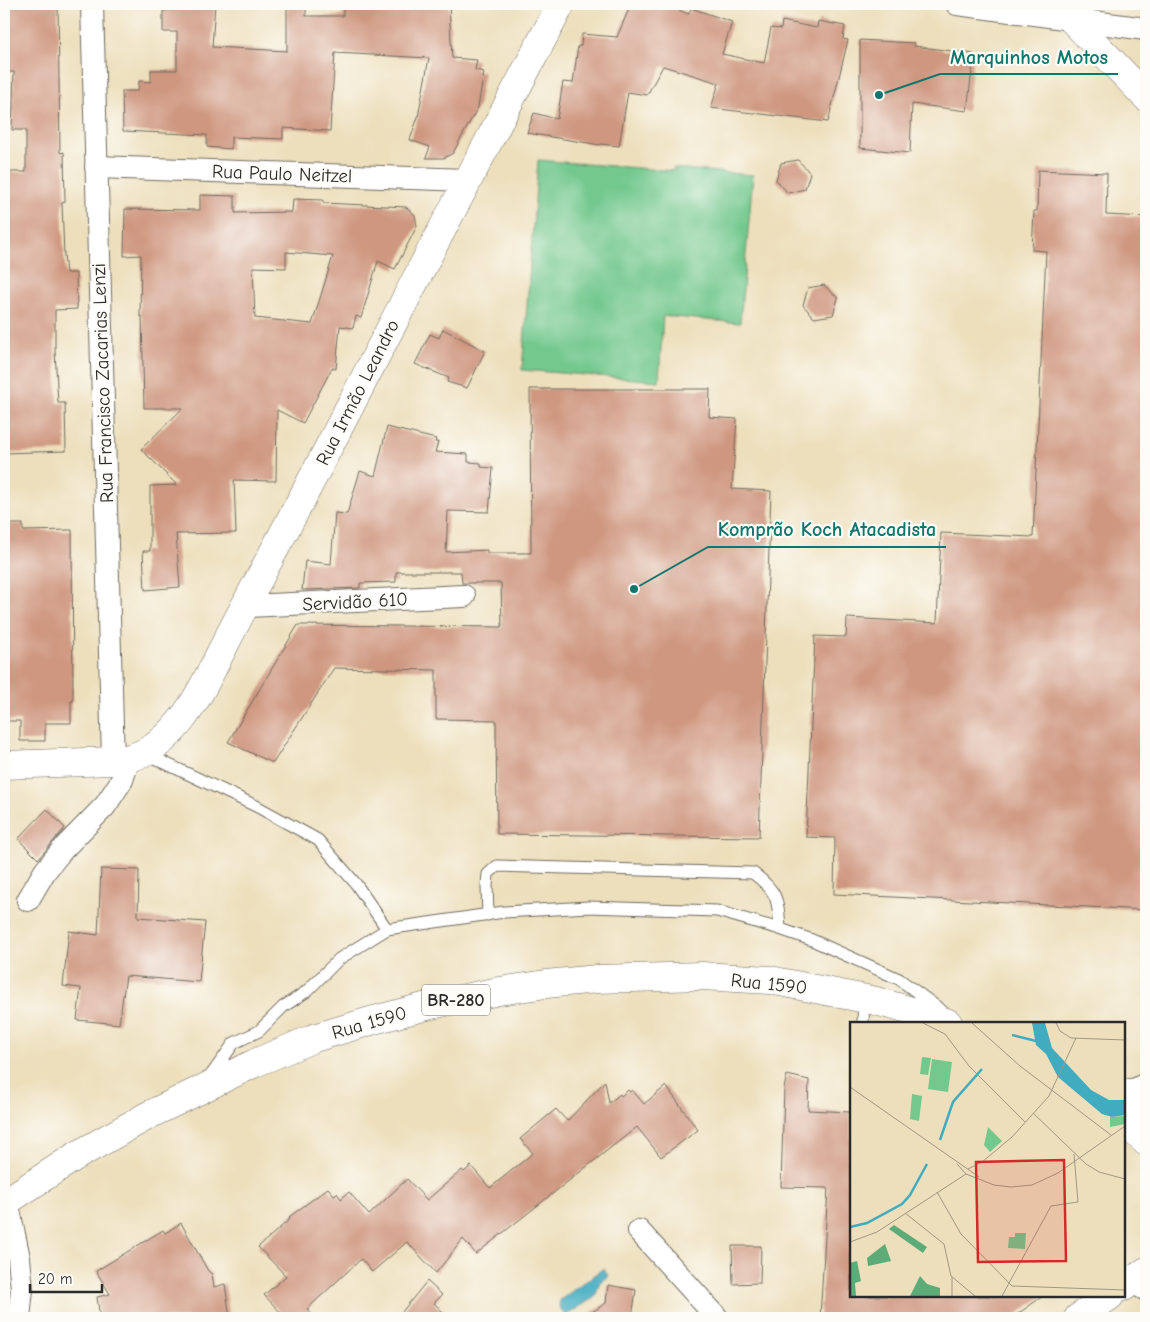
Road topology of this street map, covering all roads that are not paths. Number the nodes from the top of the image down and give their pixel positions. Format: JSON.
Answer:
{"nodes":[{"id":1,"x":92,"y":4,"type":"edge"},
{"id":2,"x":562,"y":4,"type":"edge"},
{"id":3,"x":957,"y":4,"type":"edge"},
{"id":4,"x":1065,"y":12,"type":"edge"},
{"id":5,"x":1146,"y":29,"type":"edge"},
{"id":6,"x":1146,"y":96,"type":"edge"},
{"id":7,"x":96,"y":167,"type":"junction"},
{"id":8,"x":467,"y":180,"type":"junction"},
{"id":9,"x":464,"y":596,"type":"dead end"},
{"id":10,"x":246,"y":606,"type":"junction"},
{"id":11,"x":129,"y":758,"type":"junction"},
{"id":12,"x":4,"y":765,"type":"edge"},
{"id":13,"x":28,"y":900,"type":"dead end"},
{"id":14,"x":488,"y":915,"type":"junction"},
{"id":15,"x":387,"y":929,"type":"junction"},
{"id":16,"x":780,"y":929,"type":"junction"},
{"id":17,"x":863,"y":1011,"type":"edge"},
{"id":18,"x":945,"y":1022,"type":"edge"},
{"id":19,"x":957,"y":1022,"type":"edge"},
{"id":20,"x":1146,"y":1084,"type":"edge"},
{"id":21,"x":201,"y":1089,"type":"junction"},
{"id":22,"x":1125,"y":1091,"type":"edge"},
{"id":23,"x":1125,"y":1098,"type":"edge"},
{"id":24,"x":1146,"y":1105,"type":"edge"},
{"id":25,"x":5,"y":1202,"type":"edge"},
{"id":26,"x":640,"y":1231,"type":"dead end"},
{"id":27,"x":1110,"y":1297,"type":"edge"},
{"id":28,"x":19,"y":1318,"type":"edge"},
{"id":29,"x":717,"y":1318,"type":"edge"},
{"id":30,"x":1078,"y":1318,"type":"edge"}],
"edges":[{"from":1,"to":7,"type":"street","name":"Rua Francisco Zacarias Lenzi"},
{"from":2,"to":8,"type":"main road","name":"Rua Irmão Leandro"},
{"from":3,"to":4,"type":"street"},
{"from":4,"to":5,"type":"street"},
{"from":4,"to":6,"type":"main road"},
{"from":7,"to":8,"type":"street","name":"Rua Paulo Neitzel"},
{"from":7,"to":11,"type":"street","name":"Rua Francisco Zacarias Lenzi"},
{"from":8,"to":10,"type":"main road","name":"Rua Irmão Leandro"},
{"from":9,"to":10,"type":"street","name":"Servidão 610"},
{"from":10,"to":11,"type":"main road","name":"Rua Irmão Leandro"},
{"from":11,"to":12,"type":"main road"},
{"from":11,"to":13,"type":"street"},
{"from":11,"to":15,"type":"lane"},
{"from":14,"to":15,"type":"lane"},
{"from":14,"to":16,"type":"lane"},
{"from":14,"to":16,"type":"lane"},
{"from":15,"to":21,"type":"lane"},
{"from":16,"to":19,"type":"lane"},
{"from":17,"to":18,"type":"main road","name":"Rua 1590","number":"BR-280"},
{"from":17,"to":21,"type":"main road","name":"Rua 1590","number":"BR-280"},
{"from":20,"to":22,"type":"street"},
{"from":21,"to":25,"type":"main road","name":"Rua 1590","number":"BR-280"},
{"from":23,"to":24,"type":"main road"},
{"from":25,"to":28,"type":"street"},
{"from":26,"to":29,"type":"street"},
{"from":27,"to":30,"type":"main road"}]}
